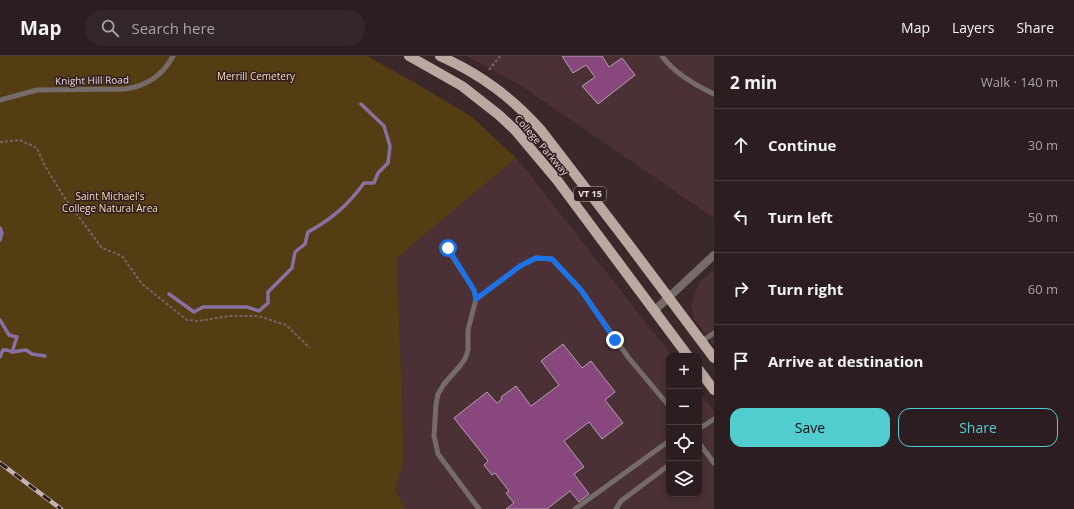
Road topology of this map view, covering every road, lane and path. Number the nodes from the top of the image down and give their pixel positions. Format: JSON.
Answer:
{"nodes":[{"id":1,"x":173,"y":56,"type":"edge"},
{"id":2,"x":409,"y":56,"type":"edge"},
{"id":3,"x":440,"y":56,"type":"edge"},
{"id":4,"x":500,"y":56,"type":"edge"},
{"id":5,"x":662,"y":56,"type":"edge"},
{"id":6,"x":489,"y":70,"type":"dead end"},
{"id":7,"x":714,"y":94,"type":"edge"},
{"id":8,"x":0,"y":100,"type":"edge"},
{"id":9,"x":0,"y":142,"type":"edge"},
{"id":10,"x":448,"y":248,"type":"dead end"},
{"id":11,"x":714,"y":255,"type":"edge"},
{"id":12,"x":669,"y":298,"type":"junction"},
{"id":13,"x":476,"y":299,"type":"junction"},
{"id":14,"x":654,"y":311,"type":"junction"},
{"id":15,"x":714,"y":333,"type":"edge"},
{"id":16,"x":702,"y":342,"type":"junction"},
{"id":17,"x":310,"y":348,"type":"dead end"},
{"id":18,"x":686,"y":353,"type":"edge"},
{"id":19,"x":714,"y":358,"type":"edge"},
{"id":20,"x":702,"y":374,"type":"edge"},
{"id":21,"x":714,"y":390,"type":"edge"},
{"id":22,"x":666,"y":402,"type":"edge"},
{"id":23,"x":714,"y":419,"type":"edge"},
{"id":24,"x":702,"y":428,"type":"edge"},
{"id":25,"x":666,"y":444,"type":"edge"},
{"id":26,"x":702,"y":447,"type":"edge"},
{"id":27,"x":714,"y":463,"type":"edge"},
{"id":28,"x":666,"y":468,"type":"edge"},
{"id":29,"x":479,"y":509,"type":"edge"},
{"id":30,"x":575,"y":509,"type":"edge"},
{"id":31,"x":616,"y":509,"type":"edge"}],
"edges":[{"from":1,"to":8,"type":"lane","name":"Knight Hill Road"},
{"from":2,"to":14,"type":"main road","name":"College Parkway","number":"VT 15"},
{"from":3,"to":12,"type":"main road","name":"College Parkway","number":"VT 15"},
{"from":4,"to":6,"type":"path"},
{"from":5,"to":7,"type":"lane"},
{"from":9,"to":17,"type":"path"},
{"from":10,"to":13,"type":"lane"},
{"from":11,"to":12,"type":"street"},
{"from":12,"to":14,"type":"street"},
{"from":12,"to":16,"type":"main road","name":"College Parkway","number":"VT 15"},
{"from":13,"to":22,"type":"lane"},
{"from":13,"to":29,"type":"lane"},
{"from":14,"to":18,"type":"main road","name":"College Parkway","number":"VT 15"},
{"from":15,"to":16,"type":"lane"},
{"from":16,"to":19,"type":"main road","name":"College Parkway","number":"VT 15"},
{"from":20,"to":21,"type":"main road"},
{"from":23,"to":24,"type":"lane"},
{"from":25,"to":30,"type":"lane"},
{"from":26,"to":27,"type":"lane"},
{"from":28,"to":31,"type":"lane"}]}
